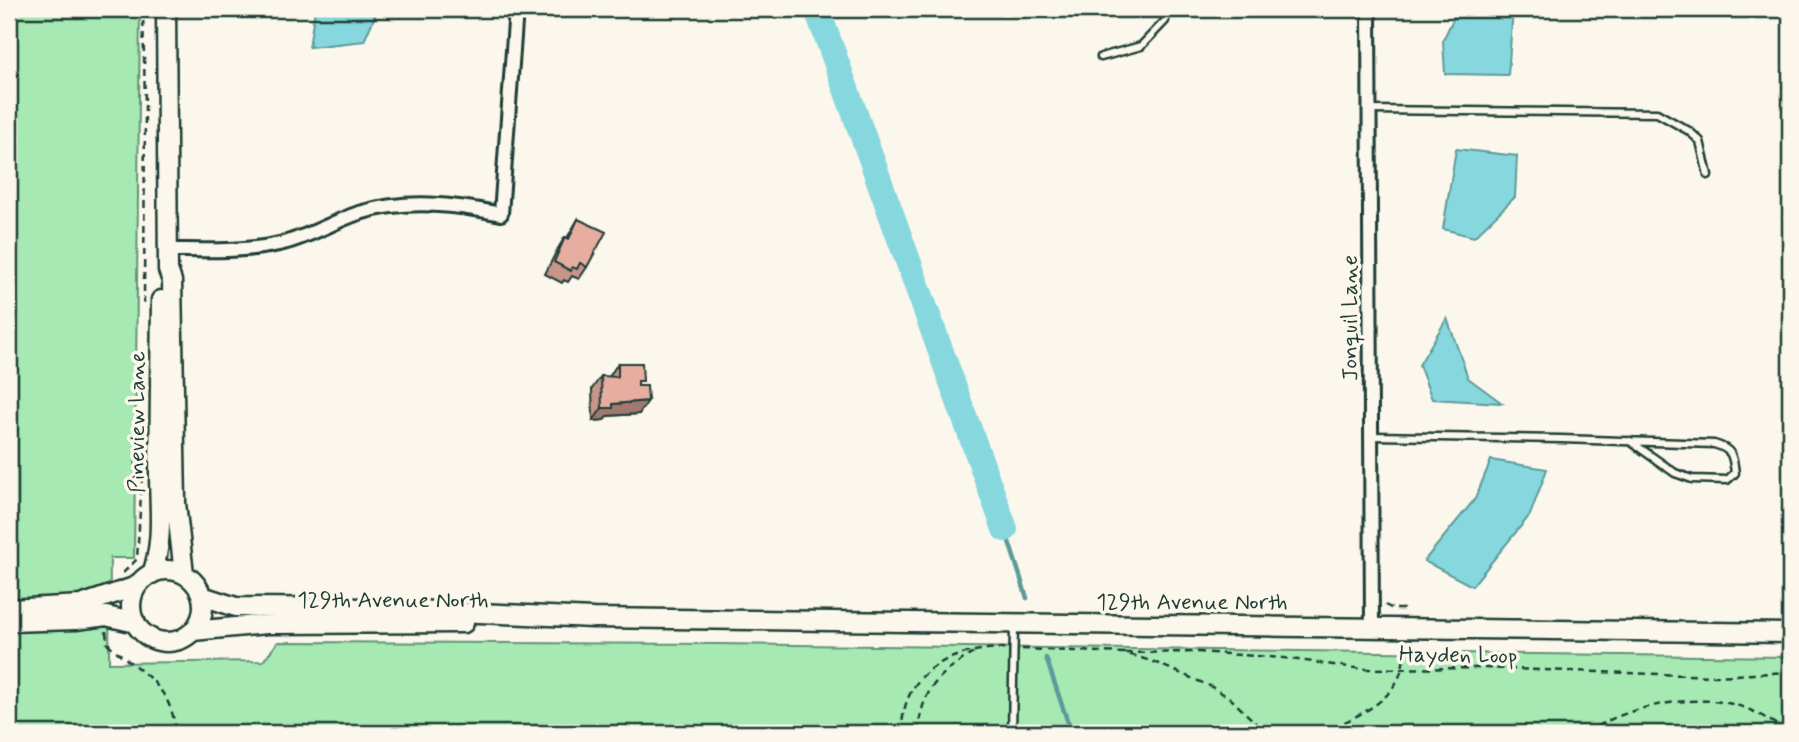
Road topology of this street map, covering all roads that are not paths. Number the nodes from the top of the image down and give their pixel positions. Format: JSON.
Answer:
{"nodes":[{"id":1,"x":166,"y":9,"type":"edge"},
{"id":2,"x":516,"y":9,"type":"edge"},
{"id":3,"x":1166,"y":9,"type":"edge"},
{"id":4,"x":1369,"y":9,"type":"edge"},
{"id":5,"x":1101,"y":57,"type":"dead end"},
{"id":6,"x":1369,"y":110,"type":"junction"},
{"id":7,"x":1708,"y":175,"type":"dead end"},
{"id":8,"x":167,"y":250,"type":"junction"},
{"id":9,"x":168,"y":270,"type":"junction"},
{"id":10,"x":1371,"y":436,"type":"junction"},
{"id":11,"x":1630,"y":441,"type":"junction"},
{"id":12,"x":152,"y":574,"type":"junction"},
{"id":13,"x":184,"y":574,"type":"junction"},
{"id":14,"x":137,"y":586,"type":"junction"},
{"id":15,"x":202,"y":596,"type":"junction"},
{"id":16,"x":9,"y":610,"type":"edge"},
{"id":17,"x":593,"y":618,"type":"junction"},
{"id":18,"x":9,"y":622,"type":"edge"},
{"id":19,"x":136,"y":624,"type":"junction"},
{"id":20,"x":1014,"y":624,"type":"junction"},
{"id":21,"x":1372,"y":627,"type":"junction"},
{"id":22,"x":192,"y":631,"type":"junction"},
{"id":23,"x":1790,"y":633,"type":"edge"},
{"id":24,"x":1012,"y":733,"type":"edge"}],
"edges":[{"from":1,"to":8,"type":"main road","name":"Pineview Lane"},
{"from":2,"to":8,"type":"street"},
{"from":3,"to":5,"type":"lane"},
{"from":4,"to":6,"type":"street","name":"Jonquil Lane"},
{"from":6,"to":7,"type":"lane"},
{"from":6,"to":10,"type":"street","name":"Jonquil Lane"},
{"from":8,"to":9,"type":"main road","name":"Pineview Lane"},
{"from":9,"to":12,"type":"main road","name":"Pineview Lane"},
{"from":9,"to":13,"type":"main road","name":"Pineview Lane"},
{"from":10,"to":11,"type":"lane"},
{"from":10,"to":21,"type":"street","name":"Jonquil Lane"},
{"from":11,"to":11,"type":"lane"},
{"from":12,"to":13,"type":"main road"},
{"from":12,"to":14,"type":"main road"},
{"from":13,"to":15,"type":"main road"},
{"from":14,"to":16,"type":"main road"},
{"from":14,"to":19,"type":"main road"},
{"from":15,"to":17,"type":"main road","name":"129th Avenue North"},
{"from":15,"to":22,"type":"main road"},
{"from":17,"to":20,"type":"main road","name":"129th Avenue North"},
{"from":17,"to":22,"type":"main road","name":"129th Avenue North"},
{"from":18,"to":19,"type":"main road"},
{"from":19,"to":22,"type":"main road"},
{"from":20,"to":21,"type":"main road","name":"129th Avenue North"},
{"from":20,"to":24,"type":"lane"},
{"from":21,"to":23,"type":"main road","name":"129th Avenue North"}]}
